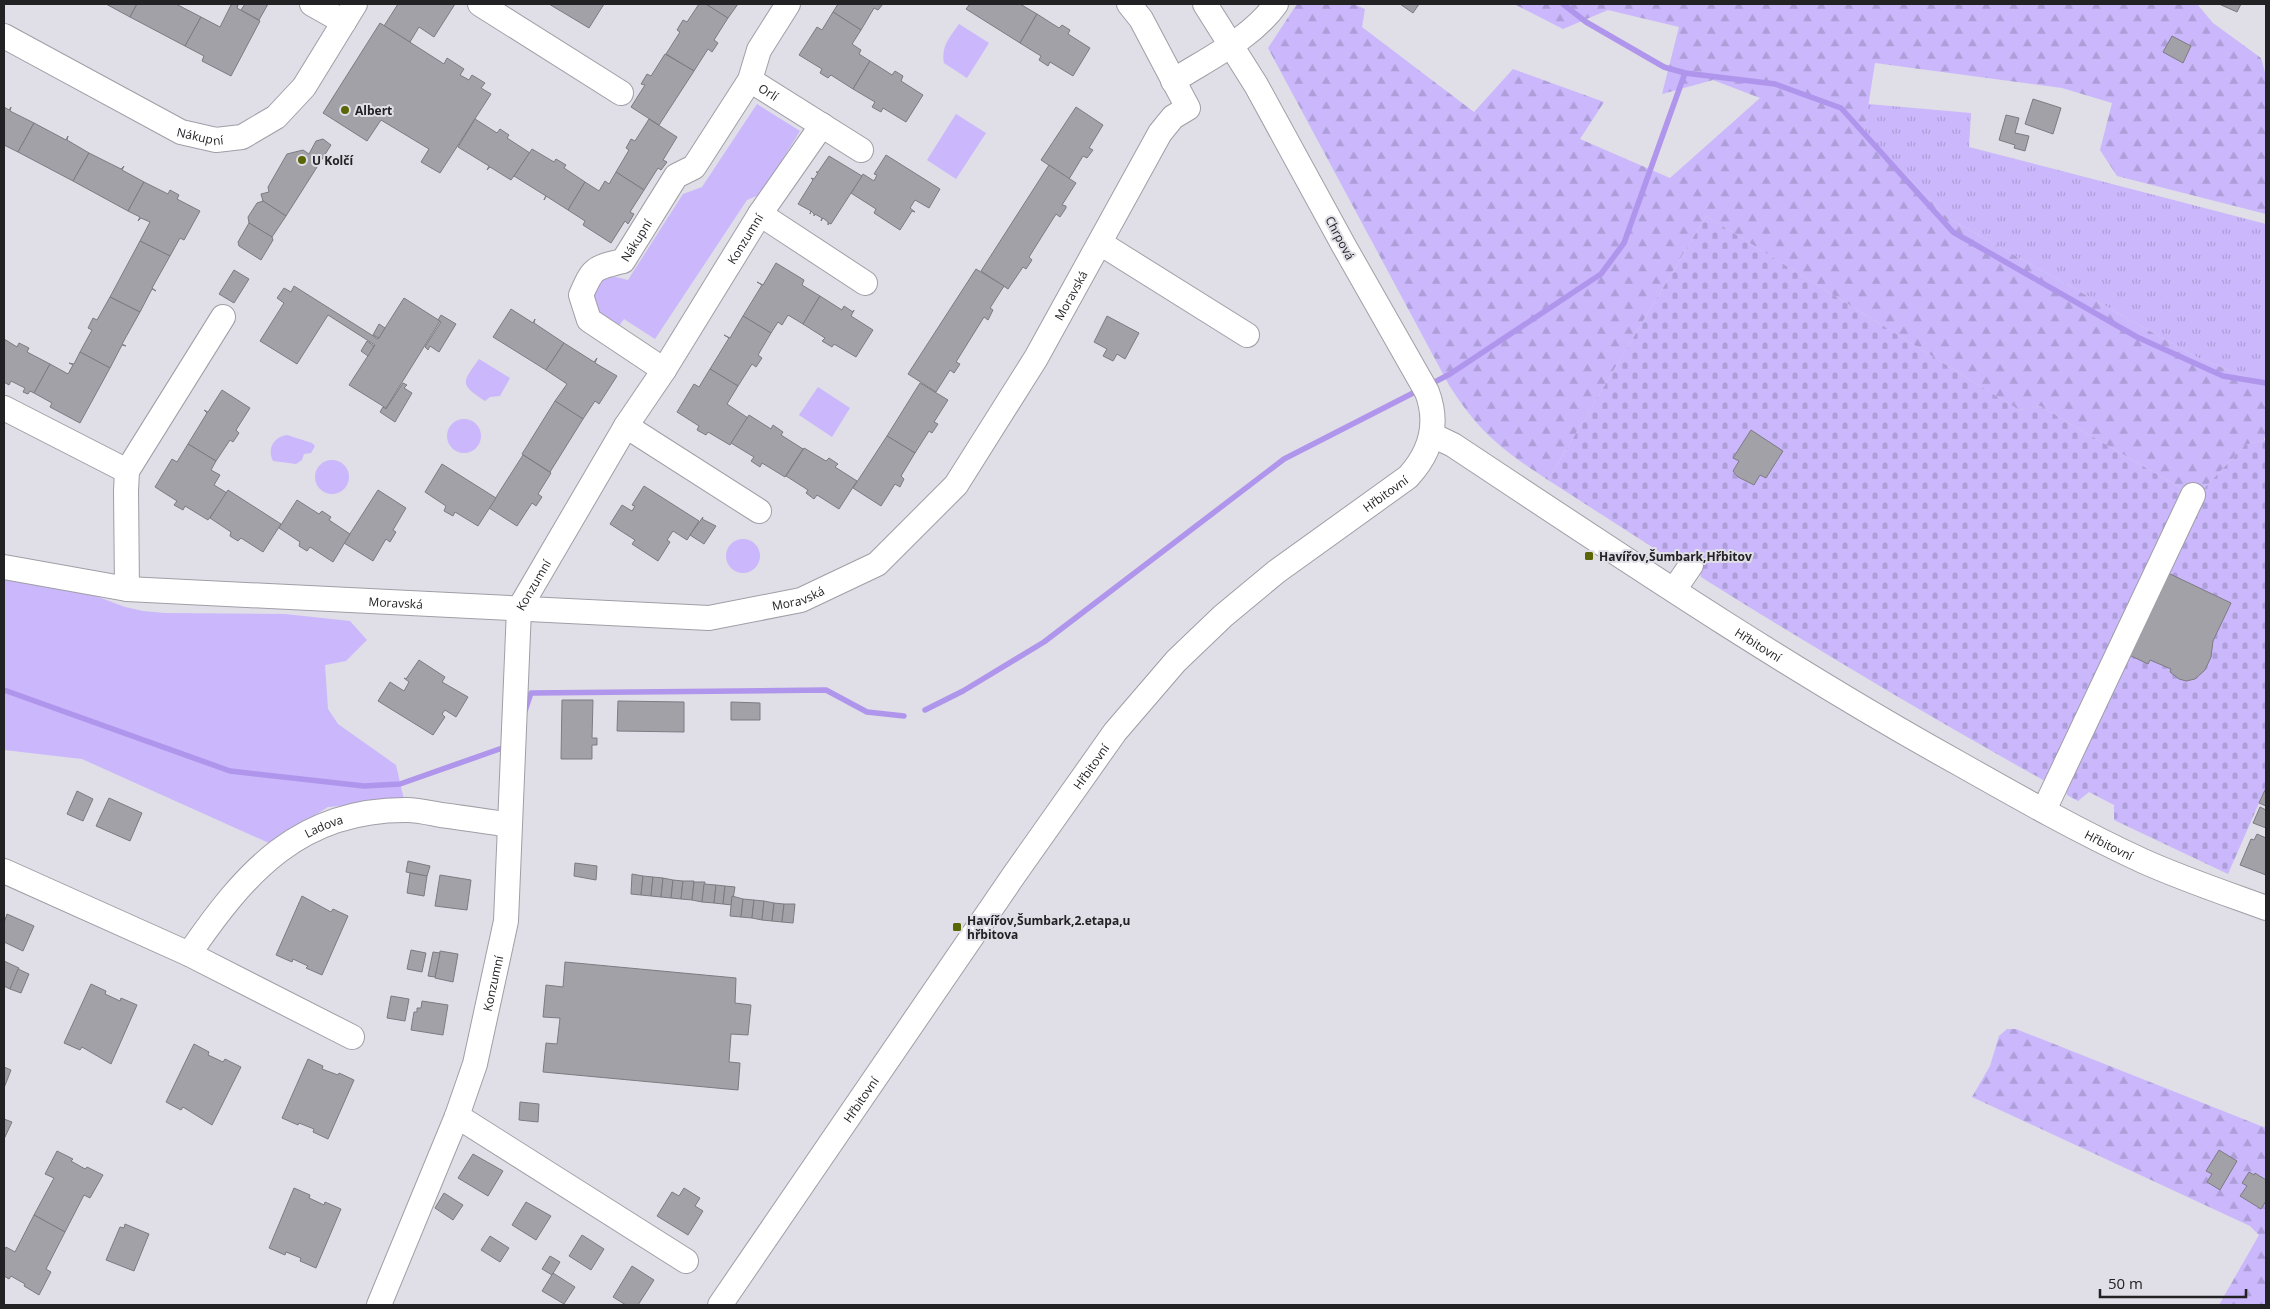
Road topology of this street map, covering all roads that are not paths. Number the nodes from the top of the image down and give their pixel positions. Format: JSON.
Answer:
{"nodes":[{"id":1,"x":312,"y":4,"type":"edge"},
{"id":2,"x":480,"y":4,"type":"edge"},
{"id":3,"x":788,"y":4,"type":"edge"},
{"id":4,"x":1129,"y":4,"type":"edge"},
{"id":5,"x":1205,"y":4,"type":"edge"},
{"id":6,"x":1276,"y":4,"type":"edge"},
{"id":7,"x":350,"y":13,"type":"edge"},
{"id":8,"x":4,"y":36,"type":"edge"},
{"id":9,"x":1232,"y":44,"type":"junction"},
{"id":10,"x":750,"y":80,"type":"junction"},
{"id":11,"x":1173,"y":81,"type":"junction"},
{"id":12,"x":621,"y":93,"type":"dead end"},
{"id":13,"x":822,"y":125,"type":"junction"},
{"id":14,"x":861,"y":150,"type":"dead end"},
{"id":15,"x":760,"y":214,"type":"junction"},
{"id":16,"x":1100,"y":243,"type":"junction"},
{"id":17,"x":865,"y":283,"type":"dead end"},
{"id":18,"x":223,"y":317,"type":"dead end"},
{"id":19,"x":1247,"y":334,"type":"dead end"},
{"id":20,"x":664,"y":370,"type":"junction"},
{"id":21,"x":4,"y":408,"type":"edge"},
{"id":22,"x":626,"y":426,"type":"junction"},
{"id":23,"x":1432,"y":435,"type":"junction"},
{"id":24,"x":127,"y":472,"type":"junction"},
{"id":25,"x":2193,"y":495,"type":"dead end"},
{"id":26,"x":759,"y":511,"type":"dead end"},
{"id":27,"x":1691,"y":564,"type":"dead end"},
{"id":28,"x":4,"y":567,"type":"edge"},
{"id":29,"x":127,"y":589,"type":"junction"},
{"id":30,"x":1674,"y":590,"type":"junction"},
{"id":31,"x":519,"y":609,"type":"junction"},
{"id":32,"x":2044,"y":810,"type":"junction"},
{"id":33,"x":509,"y":825,"type":"junction"},
{"id":34,"x":4,"y":871,"type":"edge"},
{"id":35,"x":2266,"y":908,"type":"edge"},
{"id":36,"x":189,"y":954,"type":"junction"},
{"id":37,"x":352,"y":1037,"type":"dead end"},
{"id":38,"x":456,"y":1116,"type":"junction"},
{"id":39,"x":686,"y":1261,"type":"dead end"},
{"id":40,"x":725,"y":1297,"type":"edge"},
{"id":41,"x":379,"y":1305,"type":"edge"}],
"edges":[{"from":1,"to":7,"type":"street"},
{"from":2,"to":12,"type":"street"},
{"from":3,"to":10,"type":"street","name":"Orlí"},
{"from":4,"to":11,"type":"street","name":"Moravská"},
{"from":5,"to":9,"type":"street","name":"Chrpová"},
{"from":6,"to":9,"type":"street"},
{"from":7,"to":8,"type":"street","name":"Nákupní"},
{"from":9,"to":11,"type":"street"},
{"from":9,"to":23,"type":"street","name":"Chrpová"},
{"from":10,"to":13,"type":"street","name":"Orlí"},
{"from":10,"to":20,"type":"street","name":"Nákupní"},
{"from":11,"to":16,"type":"street","name":"Moravská"},
{"from":13,"to":14,"type":"street","name":"Orlí"},
{"from":13,"to":15,"type":"street","name":"Konzumní"},
{"from":15,"to":17,"type":"street"},
{"from":15,"to":20,"type":"street","name":"Konzumní"},
{"from":16,"to":19,"type":"street"},
{"from":16,"to":31,"type":"street","name":"Moravská"},
{"from":18,"to":24,"type":"street"},
{"from":20,"to":22,"type":"street","name":"Konzumní"},
{"from":21,"to":24,"type":"street"},
{"from":22,"to":26,"type":"street"},
{"from":22,"to":31,"type":"street","name":"Konzumní"},
{"from":23,"to":30,"type":"street","name":"Hřbitovní"},
{"from":23,"to":40,"type":"street","name":"Hřbitovní"},
{"from":24,"to":29,"type":"street"},
{"from":25,"to":32,"type":"street"},
{"from":27,"to":30,"type":"street"},
{"from":28,"to":29,"type":"street","name":"Moravská"},
{"from":29,"to":31,"type":"street","name":"Moravská"},
{"from":30,"to":32,"type":"street","name":"Hřbitovní"},
{"from":31,"to":33,"type":"street","name":"Konzumní"},
{"from":32,"to":35,"type":"street","name":"Hřbitovní"},
{"from":33,"to":36,"type":"street","name":"Ladova"},
{"from":33,"to":38,"type":"street","name":"Konzumní"},
{"from":34,"to":36,"type":"street"},
{"from":36,"to":37,"type":"street"},
{"from":38,"to":39,"type":"street"},
{"from":38,"to":41,"type":"street","name":"Konzumní"}]}
